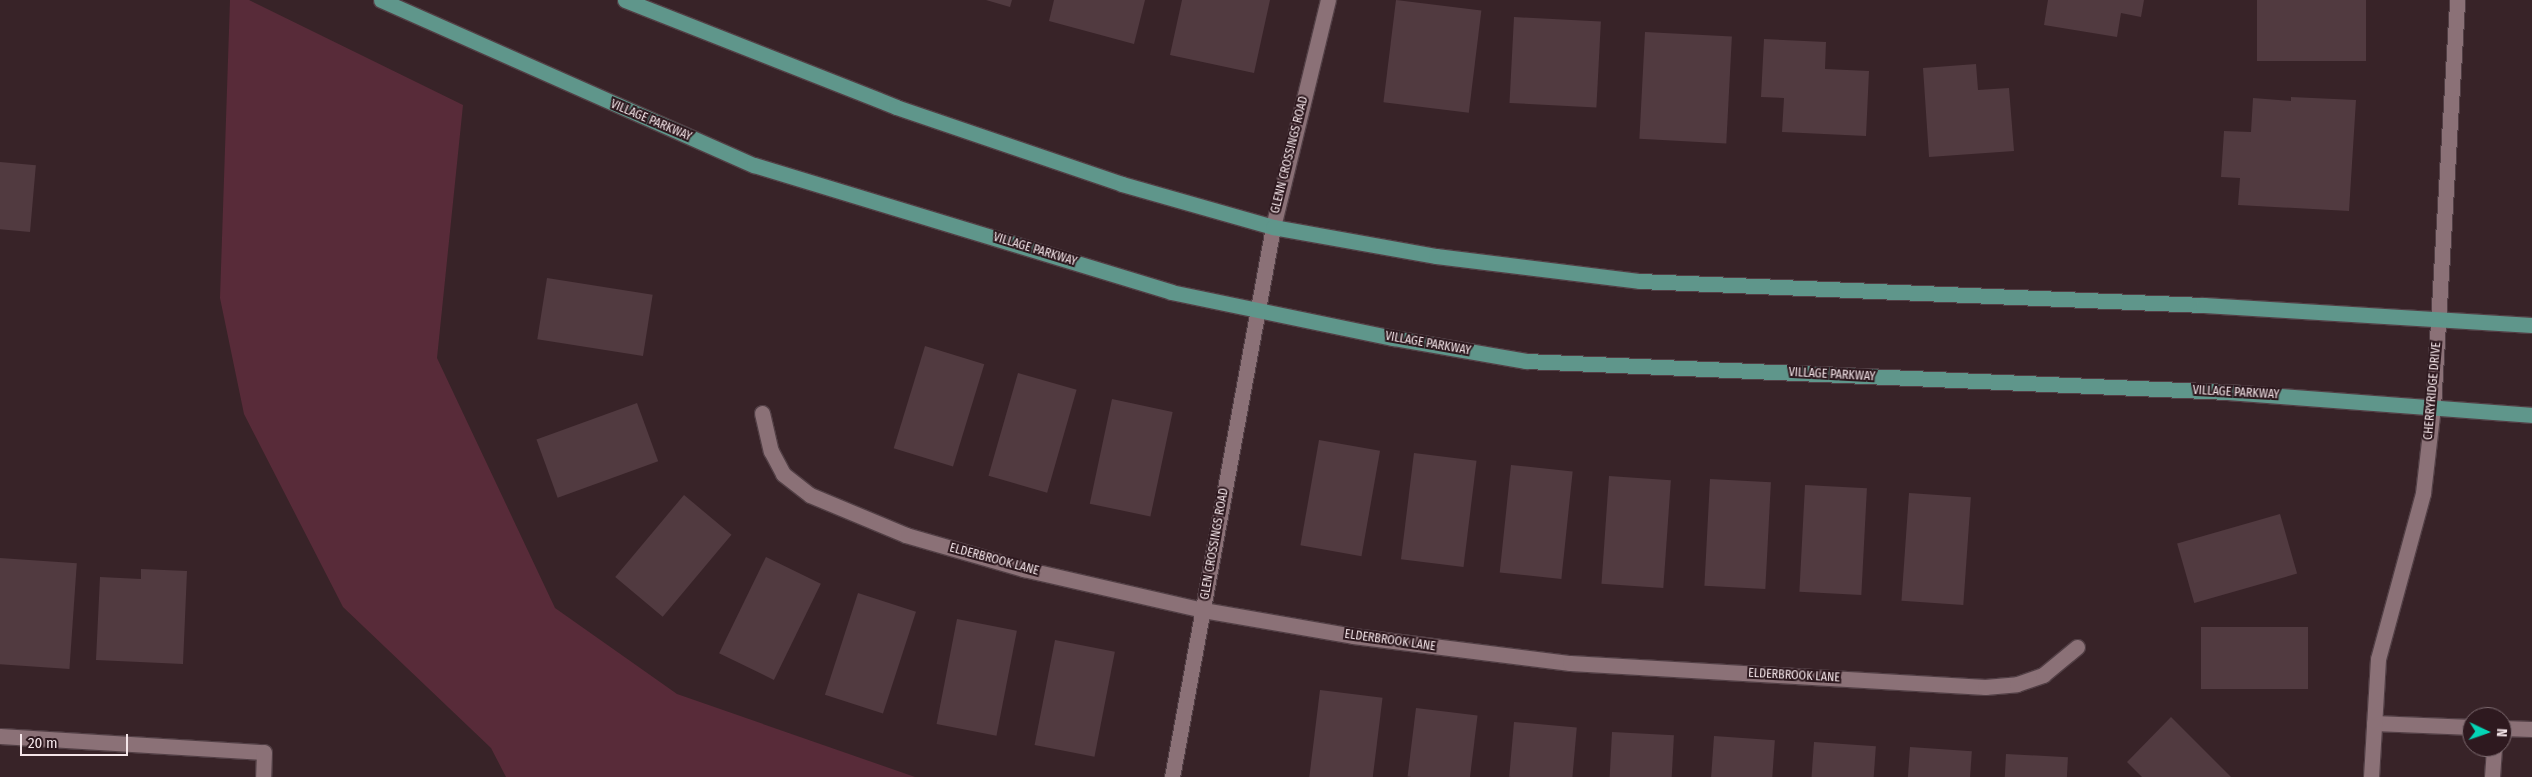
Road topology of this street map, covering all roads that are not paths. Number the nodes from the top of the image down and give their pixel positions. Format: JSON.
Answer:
{"nodes":[{"id":1,"x":381,"y":0,"type":"edge"},
{"id":2,"x":625,"y":0,"type":"edge"},
{"id":3,"x":1328,"y":0,"type":"edge"},
{"id":4,"x":2457,"y":0,"type":"edge"},
{"id":5,"x":1273,"y":227,"type":"junction"},
{"id":6,"x":1258,"y":310,"type":"junction"},
{"id":7,"x":2438,"y":318,"type":"junction"},
{"id":8,"x":2532,"y":325,"type":"edge"},
{"id":9,"x":2432,"y":407,"type":"junction"},
{"id":10,"x":762,"y":412,"type":"dead end"},
{"id":11,"x":2532,"y":415,"type":"edge"},
{"id":12,"x":1203,"y":610,"type":"junction"},
{"id":13,"x":2077,"y":647,"type":"dead end"},
{"id":14,"x":2374,"y":724,"type":"junction"},
{"id":15,"x":2462,"y":727,"type":"edge"},
{"id":16,"x":2512,"y":728,"type":"edge"},
{"id":17,"x":2532,"y":729,"type":"edge"},
{"id":18,"x":0,"y":736,"type":"edge"},
{"id":19,"x":2493,"y":757,"type":"edge"},
{"id":20,"x":263,"y":777,"type":"edge"},
{"id":21,"x":1172,"y":777,"type":"edge"},
{"id":22,"x":2371,"y":777,"type":"edge"},
{"id":23,"x":2492,"y":777,"type":"edge"}],
"edges":[{"from":1,"to":6,"type":"main road","name":"VILLAGE PARKWAY"},
{"from":2,"to":5,"type":"main road"},
{"from":3,"to":5,"type":"street","name":"GLENN CROSSINGS ROAD"},
{"from":4,"to":7,"type":"street","name":"CHERRYRIDGE DRIVE"},
{"from":5,"to":6,"type":"street","name":"GLENN CROSSINGS ROAD"},
{"from":5,"to":7,"type":"main road"},
{"from":6,"to":9,"type":"main road","name":"VILLAGE PARKWAY"},
{"from":6,"to":12,"type":"street","name":"GLEN CROSSINGS ROAD"},
{"from":7,"to":8,"type":"main road"},
{"from":7,"to":9,"type":"street","name":"CHERRYRIDGE DRIVE"},
{"from":9,"to":11,"type":"main road","name":"VILLAGE PARKWAY"},
{"from":9,"to":14,"type":"street","name":"CHERRYRIDGE DRIVE"},
{"from":10,"to":12,"type":"street","name":"ELDERBROOK LANE"},
{"from":12,"to":13,"type":"street","name":"ELDERBROOK LANE"},
{"from":12,"to":21,"type":"street","name":"GLEN CROSSINGS ROAD"},
{"from":14,"to":15,"type":"street"},
{"from":14,"to":22,"type":"street","name":"CHERRYRIDGE DRIVE"},
{"from":16,"to":17,"type":"street"},
{"from":18,"to":20,"type":"street"},
{"from":19,"to":23,"type":"street"}]}
